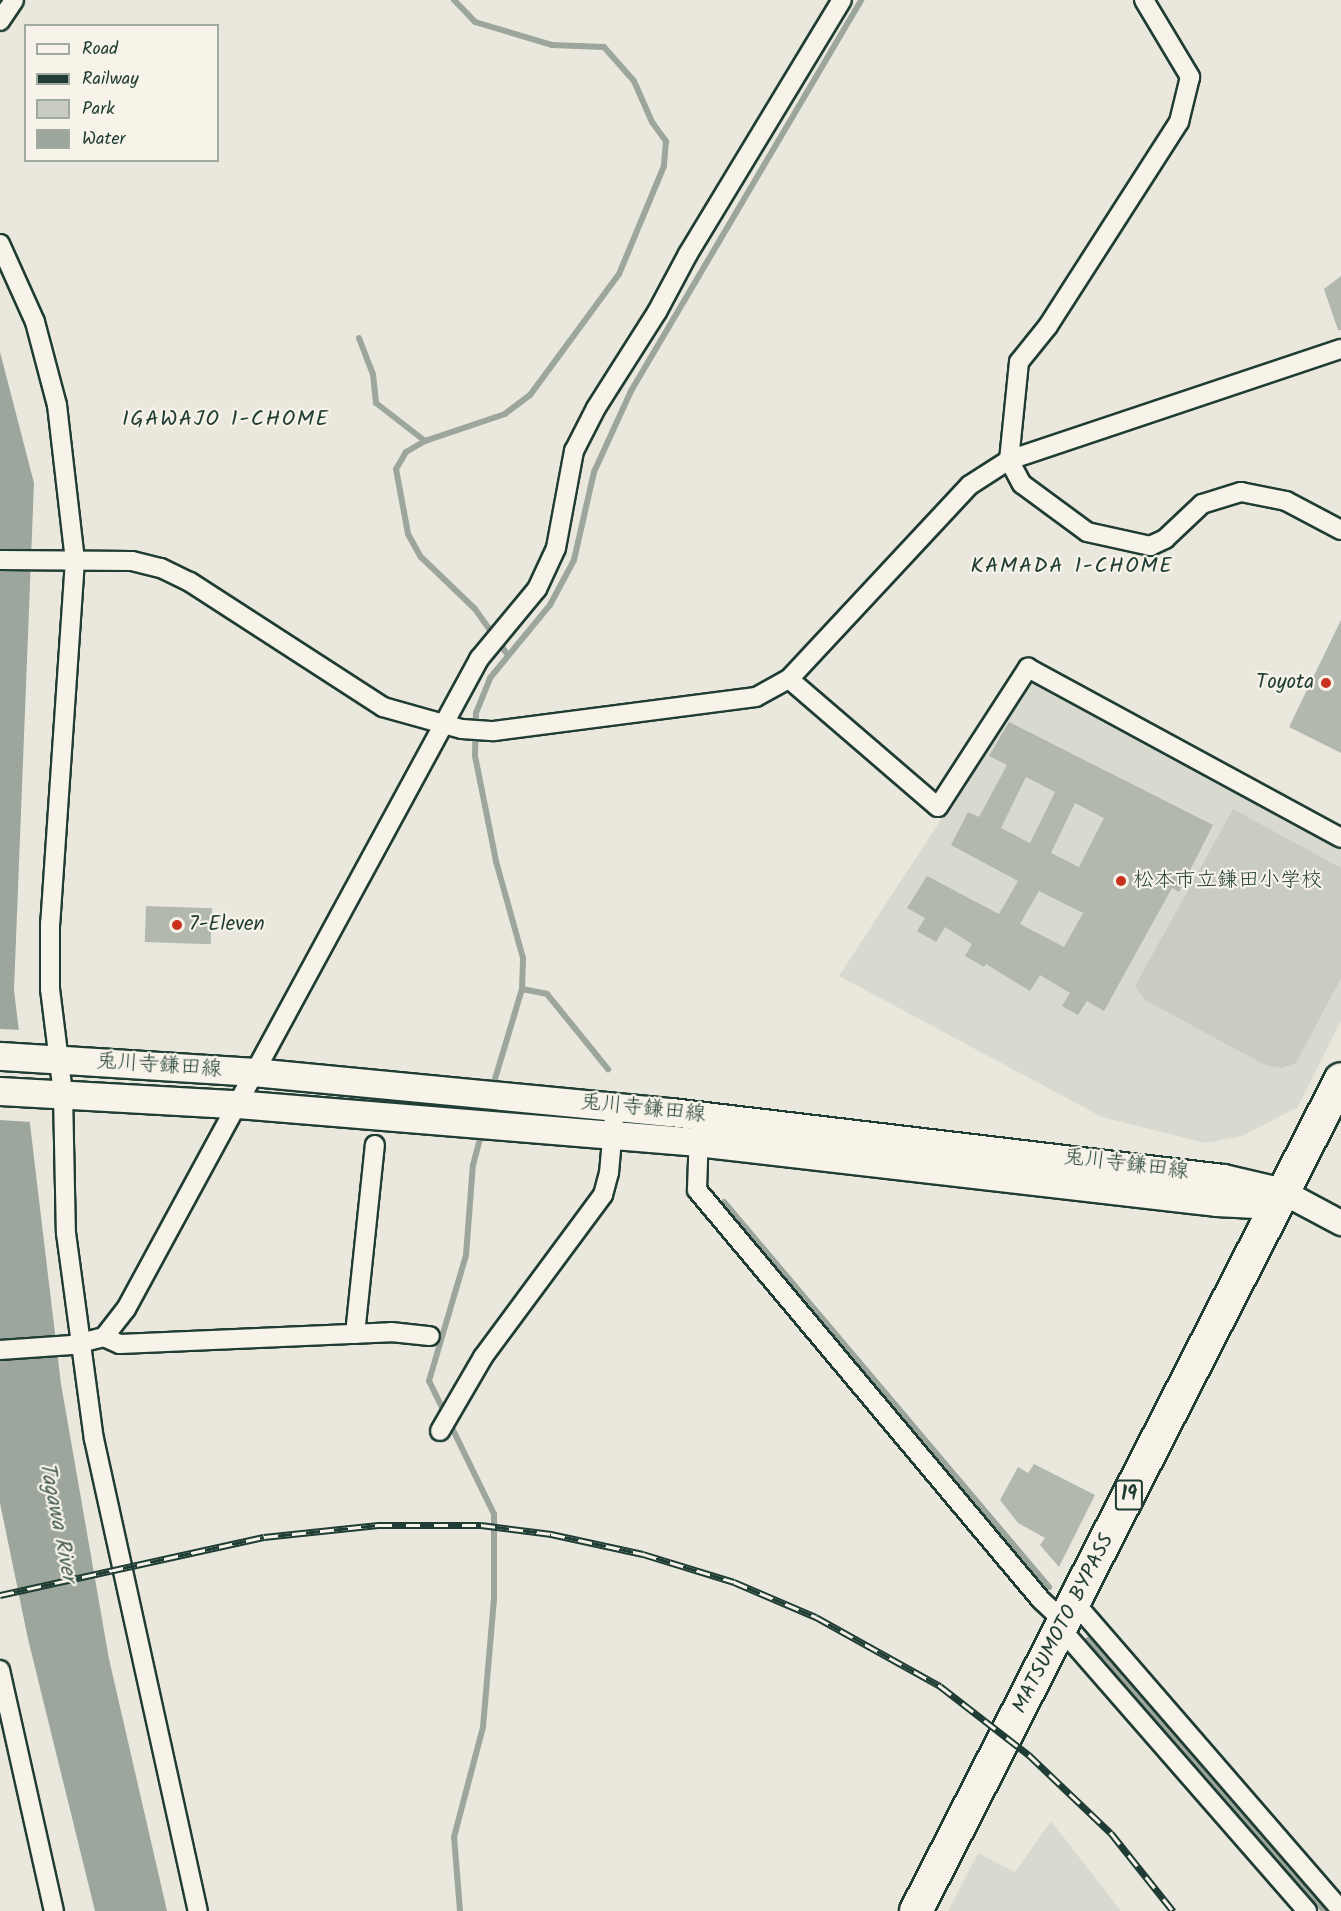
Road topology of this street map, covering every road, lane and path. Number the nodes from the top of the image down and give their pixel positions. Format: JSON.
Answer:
{"nodes":[{"id":1,"x":14,"y":0,"type":"edge"},
{"id":2,"x":842,"y":0,"type":"edge"},
{"id":3,"x":1144,"y":0,"type":"edge"},
{"id":4,"x":0,"y":21,"type":"edge"},
{"id":5,"x":0,"y":244,"type":"edge"},
{"id":6,"x":1341,"y":349,"type":"edge"},
{"id":7,"x":1009,"y":460,"type":"junction"},
{"id":8,"x":1341,"y":530,"type":"edge"},
{"id":9,"x":0,"y":560,"type":"edge"},
{"id":10,"x":68,"y":560,"type":"junction"},
{"id":11,"x":789,"y":679,"type":"junction"},
{"id":12,"x":444,"y":724,"type":"junction"},
{"id":13,"x":1341,"y":838,"type":"edge"},
{"id":14,"x":0,"y":1056,"type":"edge"},
{"id":15,"x":52,"y":1060,"type":"junction"},
{"id":16,"x":253,"y":1072,"type":"junction"},
{"id":17,"x":1341,"y":1079,"type":"edge"},
{"id":18,"x":0,"y":1091,"type":"edge"},
{"id":19,"x":57,"y":1094,"type":"junction"},
{"id":20,"x":236,"y":1104,"type":"junction"},
{"id":21,"x":615,"y":1106,"type":"junction"},
{"id":22,"x":701,"y":1115,"type":"junction"},
{"id":23,"x":612,"y":1135,"type":"junction"},
{"id":24,"x":697,"y":1142,"type":"junction"},
{"id":25,"x":375,"y":1145,"type":"dead end"},
{"id":26,"x":1279,"y":1199,"type":"junction"},
{"id":27,"x":1341,"y":1224,"type":"edge"},
{"id":28,"x":356,"y":1334,"type":"junction"},
{"id":29,"x":430,"y":1336,"type":"dead end"},
{"id":30,"x":104,"y":1337,"type":"junction"},
{"id":31,"x":76,"y":1343,"type":"junction"},
{"id":32,"x":0,"y":1350,"type":"edge"},
{"id":33,"x":440,"y":1431,"type":"dead end"},
{"id":34,"x":1068,"y":1618,"type":"junction"},
{"id":35,"x":0,"y":1670,"type":"edge"},
{"id":36,"x":1341,"y":1910,"type":"edge"},
{"id":37,"x":54,"y":1911,"type":"edge"},
{"id":38,"x":198,"y":1911,"type":"edge"},
{"id":39,"x":916,"y":1911,"type":"edge"},
{"id":40,"x":1307,"y":1911,"type":"edge"}],
"edges":[{"from":1,"to":4,"type":"street"},
{"from":2,"to":12,"type":"street"},
{"from":3,"to":7,"type":"street"},
{"from":5,"to":10,"type":"street"},
{"from":6,"to":7,"type":"street"},
{"from":7,"to":8,"type":"street"},
{"from":7,"to":11,"type":"street"},
{"from":9,"to":10,"type":"street"},
{"from":10,"to":12,"type":"street"},
{"from":10,"to":15,"type":"street"},
{"from":11,"to":12,"type":"street"},
{"from":11,"to":13,"type":"street"},
{"from":12,"to":16,"type":"street"},
{"from":14,"to":15,"type":"main road","name":"兎川寺鎌田線"},
{"from":15,"to":16,"type":"main road","name":"兎川寺鎌田線"},
{"from":15,"to":19,"type":"street"},
{"from":16,"to":20,"type":"street"},
{"from":16,"to":21,"type":"main road","name":"兎川寺鎌田線"},
{"from":17,"to":26,"type":"highway","name":"MATSUMOTO BYPASS","number":"19"},
{"from":18,"to":19,"type":"main road","name":"兎川寺鎌田線"},
{"from":19,"to":20,"type":"main road","name":"兎川寺鎌田線"},
{"from":19,"to":31,"type":"street"},
{"from":20,"to":23,"type":"main road","name":"兎川寺鎌田線"},
{"from":20,"to":30,"type":"street"},
{"from":21,"to":22,"type":"main road","name":"兎川寺鎌田線"},
{"from":21,"to":23,"type":"street"},
{"from":22,"to":24,"type":"street"},
{"from":22,"to":26,"type":"main road","name":"兎川寺鎌田線"},
{"from":23,"to":24,"type":"main road","name":"兎川寺鎌田線"},
{"from":23,"to":33,"type":"street"},
{"from":24,"to":26,"type":"main road","name":"兎川寺鎌田線"},
{"from":24,"to":34,"type":"street"},
{"from":25,"to":28,"type":"street"},
{"from":26,"to":27,"type":"street"},
{"from":26,"to":34,"type":"highway","name":"MATSUMOTO BYPASS","number":"19"},
{"from":28,"to":29,"type":"street"},
{"from":28,"to":30,"type":"street"},
{"from":30,"to":31,"type":"street"},
{"from":31,"to":32,"type":"street"},
{"from":31,"to":38,"type":"street"},
{"from":34,"to":36,"type":"street"},
{"from":34,"to":39,"type":"highway","name":"MATSUMOTO BYPASS","number":"19"},
{"from":34,"to":40,"type":"street"},
{"from":35,"to":37,"type":"street"}]}
